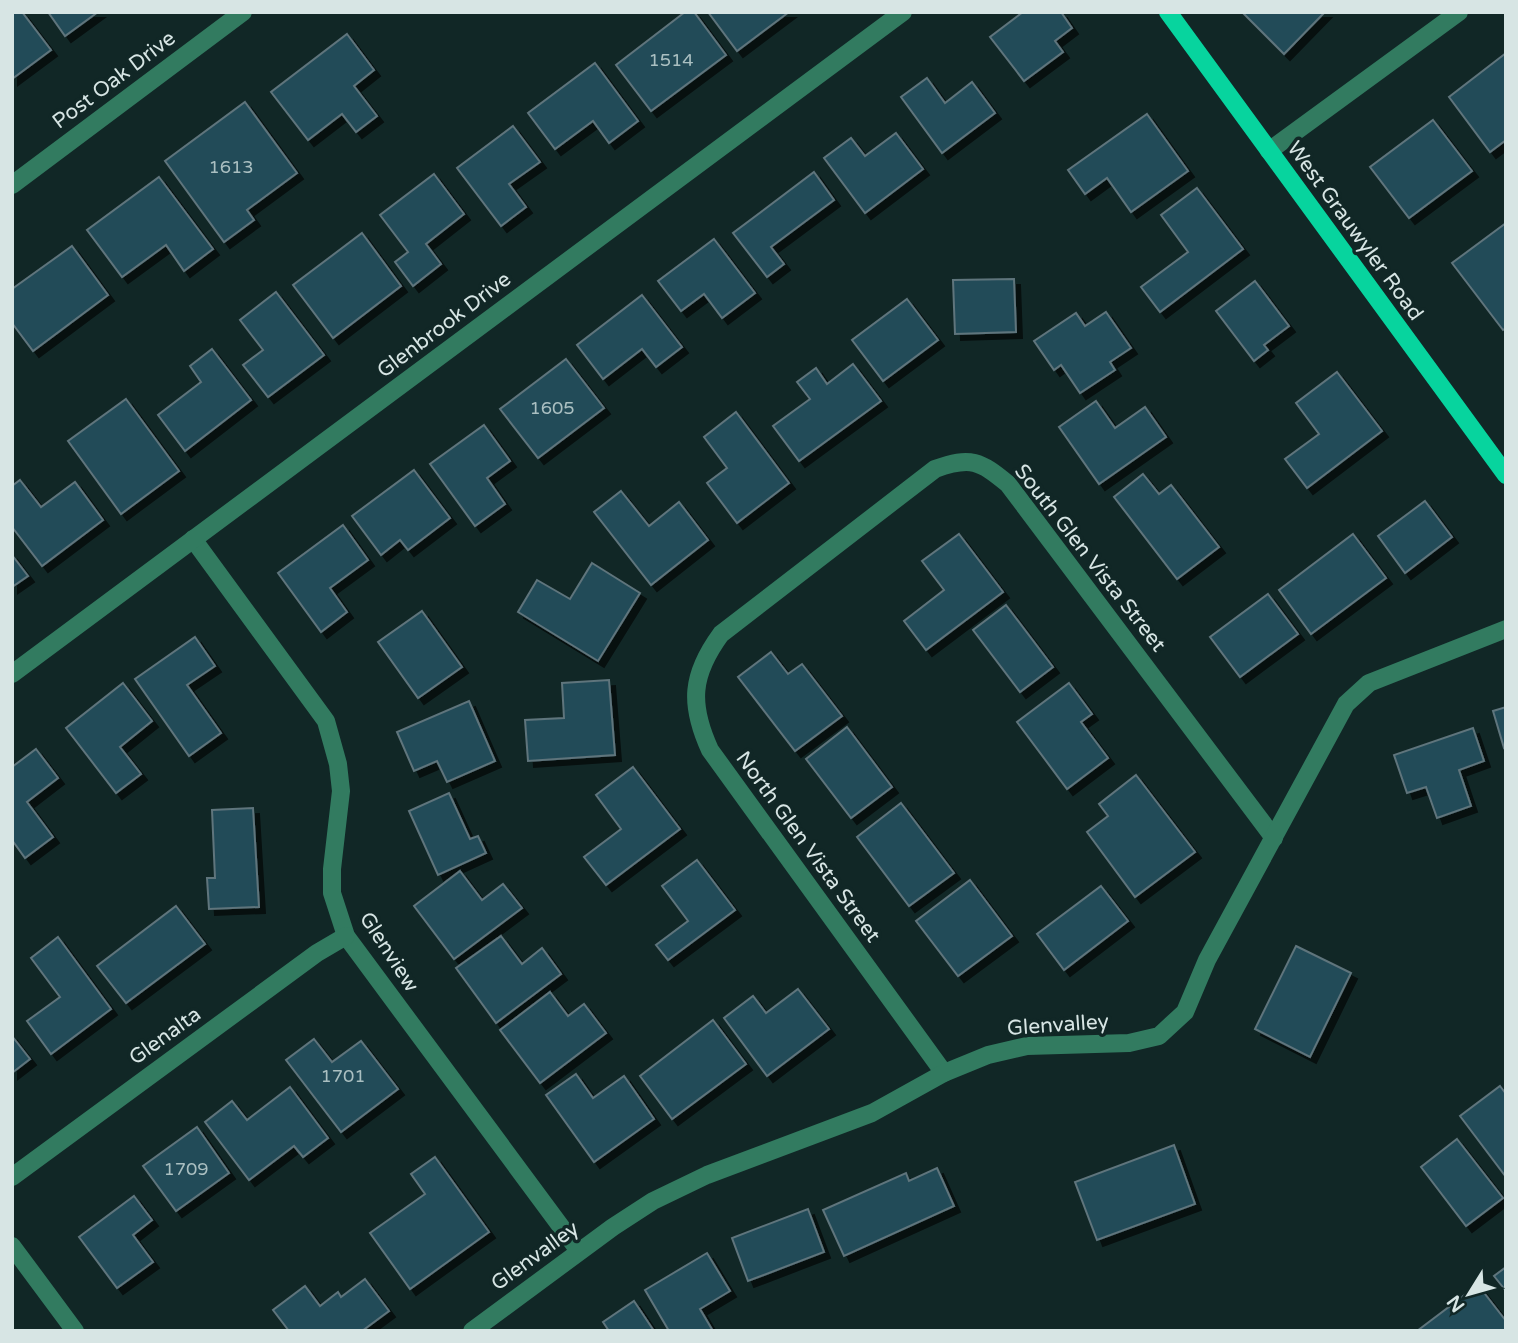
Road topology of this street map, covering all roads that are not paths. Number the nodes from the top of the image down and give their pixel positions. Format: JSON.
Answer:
{"nodes":[{"id":1,"x":243,"y":12,"type":"edge"},
{"id":2,"x":903,"y":12,"type":"edge"},
{"id":3,"x":1168,"y":12,"type":"edge"},
{"id":4,"x":1459,"y":12,"type":"edge"},
{"id":5,"x":1269,"y":151,"type":"junction"},
{"id":6,"x":12,"y":184,"type":"edge"},
{"id":7,"x":1506,"y":475,"type":"edge"},
{"id":8,"x":193,"y":539,"type":"junction"},
{"id":9,"x":1506,"y":629,"type":"edge"},
{"id":10,"x":721,"y":634,"type":"joint"},
{"id":11,"x":12,"y":674,"type":"edge"},
{"id":12,"x":1274,"y":838,"type":"junction"},
{"id":13,"x":346,"y":936,"type":"junction"},
{"id":14,"x":944,"y":1073,"type":"junction"},
{"id":15,"x":12,"y":1177,"type":"edge"},
{"id":16,"x":12,"y":1246,"type":"edge"},
{"id":17,"x":579,"y":1251,"type":"junction"},
{"id":18,"x":75,"y":1331,"type":"edge"},
{"id":19,"x":472,"y":1331,"type":"edge"}],
"edges":[{"from":1,"to":6,"type":"street","name":"Post Oak Drive"},
{"from":2,"to":8,"type":"street","name":"Glenbrook Drive"},
{"from":3,"to":5,"type":"main road","name":"West Grauwyler Road"},
{"from":4,"to":5,"type":"street"},
{"from":5,"to":7,"type":"main road","name":"West Grauwyler Road"},
{"from":8,"to":11,"type":"street","name":"Glenbrook Drive"},
{"from":8,"to":13,"type":"street","name":"Glenview"},
{"from":9,"to":12,"type":"street","name":"Glenvalley"},
{"from":10,"to":12,"type":"street","name":"South Glen Vista Street"},
{"from":10,"to":14,"type":"street","name":"North Glen Vista Street"},
{"from":12,"to":14,"type":"street","name":"Glenvalley"},
{"from":13,"to":15,"type":"street","name":"Glenalta"},
{"from":13,"to":17,"type":"street","name":"Glenview"},
{"from":14,"to":17,"type":"street","name":"Glenvalley"},
{"from":16,"to":18,"type":"street"},
{"from":17,"to":19,"type":"street","name":"Glenvalley"}]}
